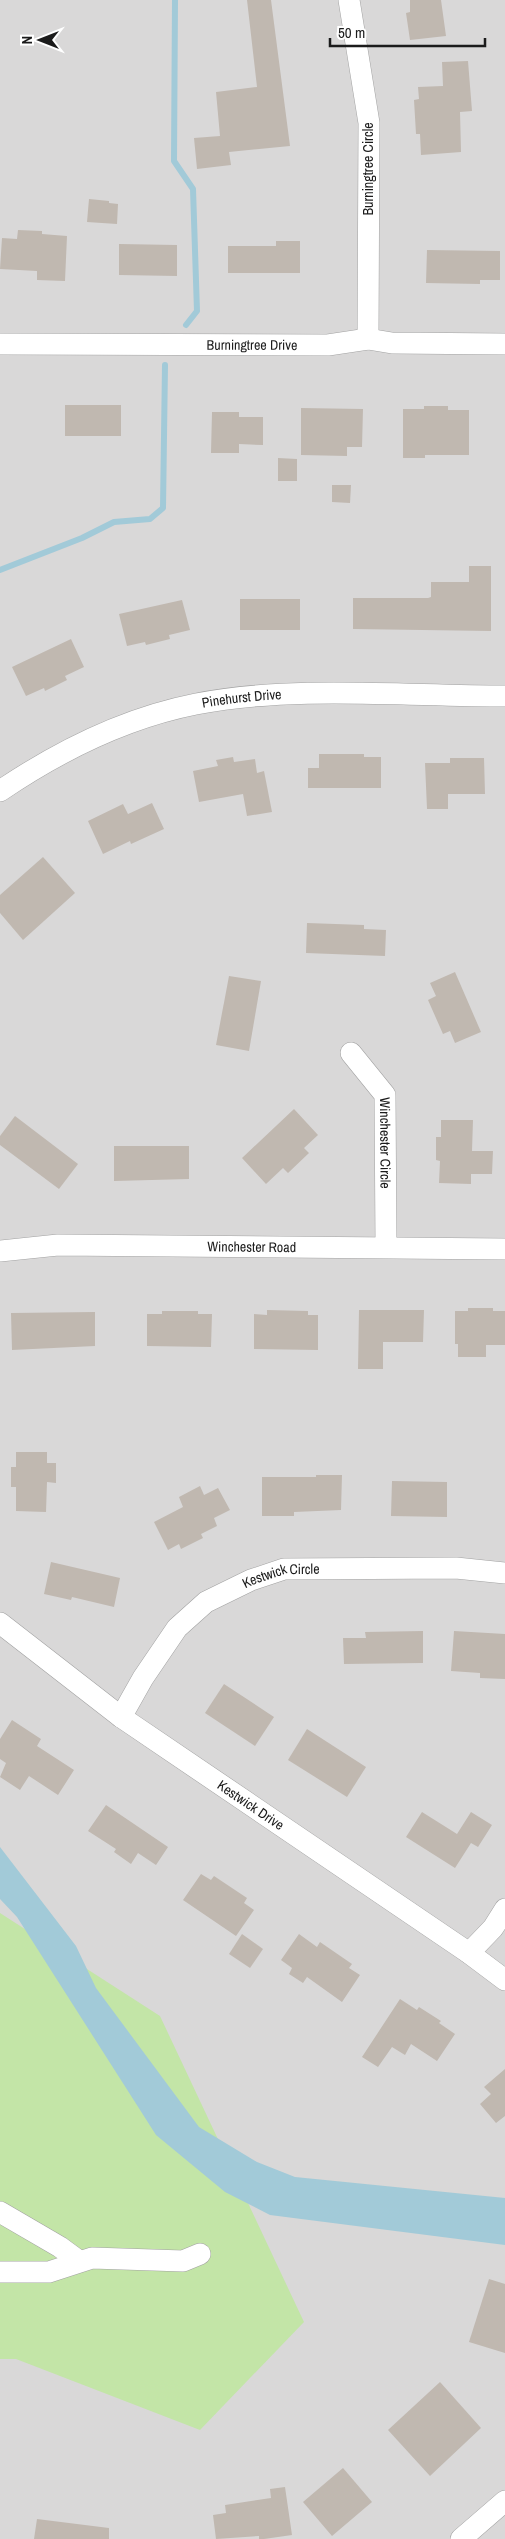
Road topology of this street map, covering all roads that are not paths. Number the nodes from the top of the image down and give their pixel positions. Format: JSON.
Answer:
{"nodes":[{"id":1,"x":349,"y":0,"type":"edge"},
{"id":2,"x":368,"y":339,"type":"junction"},
{"id":3,"x":0,"y":344,"type":"edge"},
{"id":4,"x":505,"y":344,"type":"edge"},
{"id":5,"x":505,"y":696,"type":"edge"},
{"id":6,"x":0,"y":791,"type":"edge"},
{"id":7,"x":351,"y":1053,"type":"dead end"},
{"id":8,"x":386,"y":1246,"type":"junction"},
{"id":9,"x":505,"y":1249,"type":"edge"},
{"id":10,"x":0,"y":1252,"type":"edge"},
{"id":11,"x":505,"y":1573,"type":"edge"},
{"id":12,"x":0,"y":1623,"type":"edge"},
{"id":13,"x":121,"y":1717,"type":"junction"},
{"id":14,"x":505,"y":1909,"type":"edge"},
{"id":15,"x":469,"y":1953,"type":"junction"},
{"id":16,"x":505,"y":1980,"type":"edge"},
{"id":17,"x":0,"y":2212,"type":"edge"},
{"id":18,"x":200,"y":2254,"type":"dead end"},
{"id":19,"x":79,"y":2261,"type":"junction"},
{"id":20,"x":0,"y":2272,"type":"edge"},
{"id":21,"x":505,"y":2501,"type":"edge"},
{"id":22,"x":461,"y":2539,"type":"edge"}],
"edges":[{"from":1,"to":2,"type":"street","name":"Burningtree Circle"},
{"from":2,"to":3,"type":"street","name":"Burningtree Drive"},
{"from":2,"to":4,"type":"street","name":"Burningtree Drive"},
{"from":5,"to":6,"type":"street","name":"Pinehurst Drive"},
{"from":7,"to":8,"type":"street","name":"Winchester Circle"},
{"from":8,"to":9,"type":"street","name":"Winchester Road"},
{"from":8,"to":10,"type":"street","name":"Winchester Road"},
{"from":11,"to":13,"type":"street","name":"Kestwick Circle"},
{"from":12,"to":13,"type":"street","name":"Kestwick Drive"},
{"from":13,"to":15,"type":"street","name":"Kestwick Drive"},
{"from":14,"to":15,"type":"street"},
{"from":15,"to":16,"type":"street","name":"Kestwick Drive"},
{"from":17,"to":19,"type":"street"},
{"from":18,"to":19,"type":"street"},
{"from":19,"to":20,"type":"street"},
{"from":21,"to":22,"type":"street"}]}
